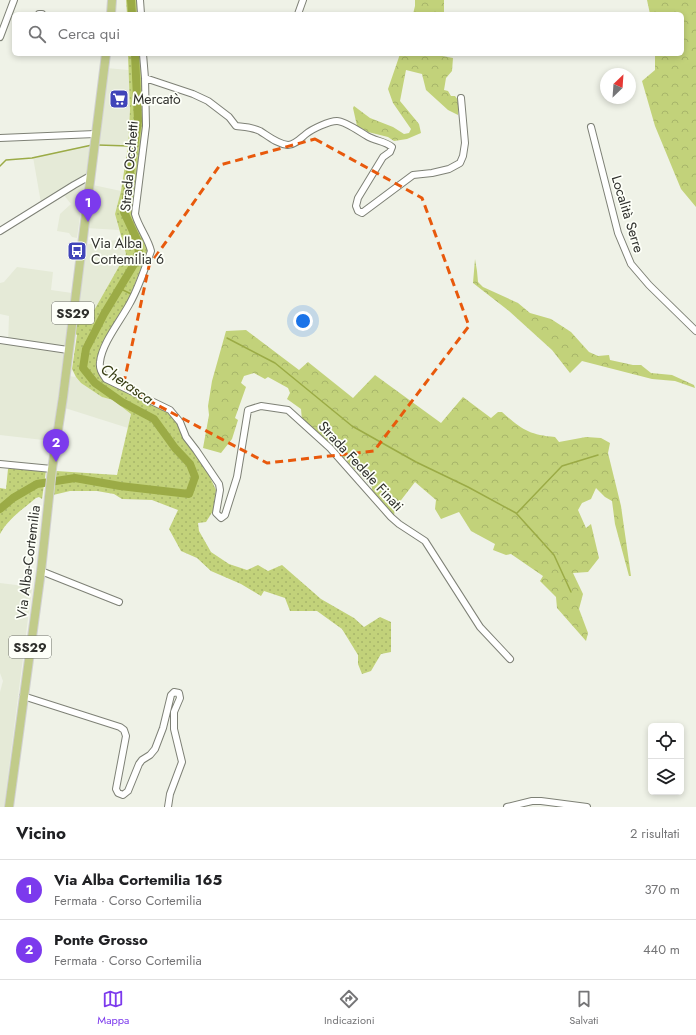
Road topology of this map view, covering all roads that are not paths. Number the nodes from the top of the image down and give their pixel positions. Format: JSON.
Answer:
{"nodes":[{"id":1,"x":14,"y":0,"type":"edge"},
{"id":2,"x":112,"y":0,"type":"edge"},
{"id":3,"x":140,"y":0,"type":"edge"},
{"id":4,"x":303,"y":0,"type":"edge"},
{"id":5,"x":111,"y":12,"type":"edge"},
{"id":6,"x":140,"y":12,"type":"edge"},
{"id":7,"x":299,"y":12,"type":"edge"},
{"id":8,"x":0,"y":37,"type":"edge"},
{"id":9,"x":106,"y":56,"type":"edge"},
{"id":10,"x":143,"y":56,"type":"edge"},
{"id":11,"x":145,"y":78,"type":"junction"},
{"id":12,"x":461,"y":98,"type":"dead end"},
{"id":13,"x":591,"y":127,"type":"dead end"},
{"id":14,"x":0,"y":138,"type":"edge"},
{"id":15,"x":94,"y":145,"type":"junction"},
{"id":16,"x":90,"y":176,"type":"junction"},
{"id":17,"x":0,"y":231,"type":"edge"},
{"id":18,"x":696,"y":331,"type":"edge"},
{"id":19,"x":0,"y":340,"type":"edge"},
{"id":20,"x":68,"y":350,"type":"junction"},
{"id":21,"x":0,"y":464,"type":"edge"},
{"id":22,"x":52,"y":470,"type":"junction"},
{"id":23,"x":221,"y":518,"type":"joint"},
{"id":24,"x":40,"y":571,"type":"junction"},
{"id":25,"x":119,"y":602,"type":"dead end"},
{"id":26,"x":510,"y":659,"type":"dead end"},
{"id":27,"x":23,"y":696,"type":"junction"},
{"id":28,"x":9,"y":807,"type":"edge"},
{"id":29,"x":168,"y":807,"type":"edge"},
{"id":30,"x":507,"y":807,"type":"edge"},
{"id":31,"x":587,"y":807,"type":"edge"}],
"edges":[{"from":1,"to":8,"type":"street"},
{"from":2,"to":5,"type":"main road"},
{"from":3,"to":6,"type":"street"},
{"from":4,"to":7,"type":"street"},
{"from":9,"to":15,"type":"main road","number":"SS29"},
{"from":10,"to":11,"type":"street","name":"Strada Occhetti"},
{"from":11,"to":12,"type":"street"},
{"from":11,"to":23,"type":"street","name":"Strada Occhetti"},
{"from":13,"to":18,"type":"street","name":"Località Serre"},
{"from":14,"to":15,"type":"street"},
{"from":15,"to":16,"type":"main road","number":"SS29"},
{"from":16,"to":17,"type":"street"},
{"from":16,"to":20,"type":"main road","number":"SS29"},
{"from":19,"to":20,"type":"street"},
{"from":20,"to":22,"type":"main road","number":"SS29"},
{"from":21,"to":22,"type":"street"},
{"from":22,"to":24,"type":"main road","name":"Via Alba-Cortemilia","number":"SS29"},
{"from":23,"to":26,"type":"street","name":"Strada Fedele Finati"},
{"from":24,"to":25,"type":"street"},
{"from":24,"to":27,"type":"main road","name":"Via Alba-Cortemilia","number":"SS29"},
{"from":27,"to":28,"type":"main road","name":"Via Alba-Cortemilia","number":"SS29"},
{"from":27,"to":29,"type":"street"},
{"from":30,"to":31,"type":"street"}]}
